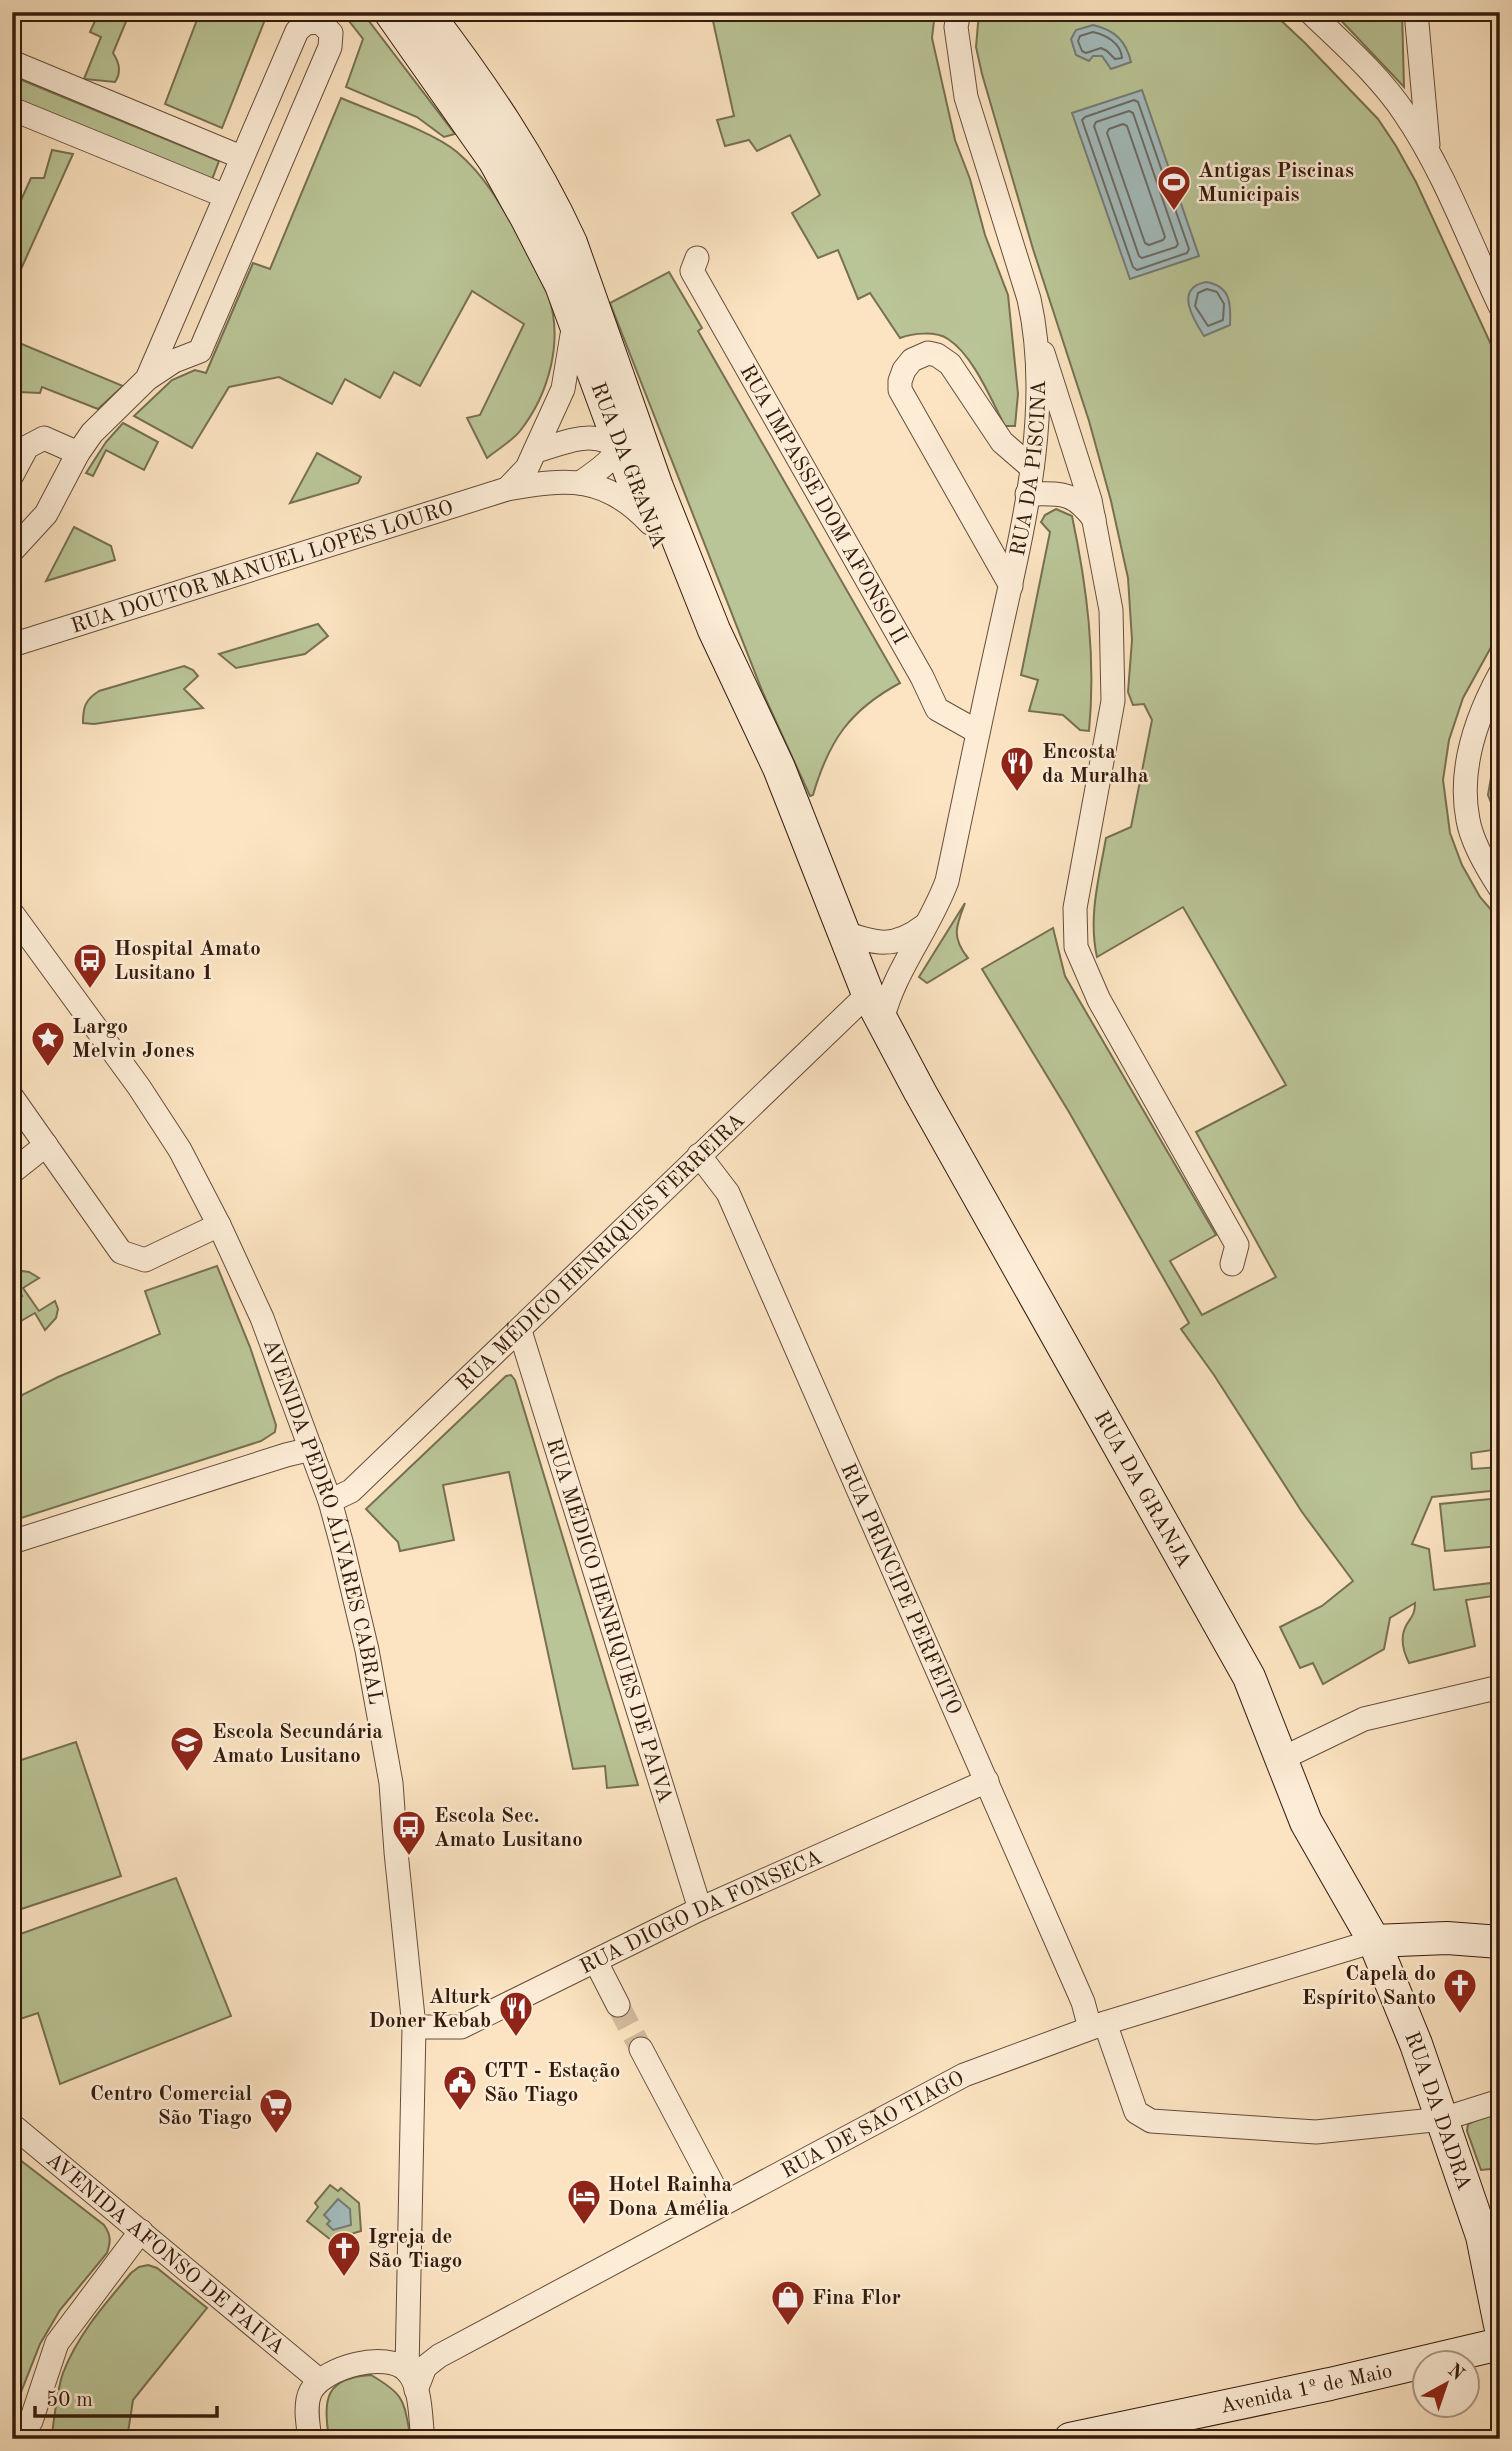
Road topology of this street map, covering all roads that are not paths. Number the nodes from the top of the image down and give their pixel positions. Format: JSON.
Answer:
{"nodes":[{"id":1,"x":390,"y":12,"type":"edge"},
{"id":2,"x":426,"y":12,"type":"edge"},
{"id":3,"x":958,"y":12,"type":"edge"},
{"id":4,"x":1310,"y":12,"type":"edge"},
{"id":5,"x":1416,"y":12,"type":"edge"},
{"id":6,"x":12,"y":62,"type":"edge"},
{"id":7,"x":12,"y":109,"type":"edge"},
{"id":8,"x":1429,"y":154,"type":"junction"},
{"id":9,"x":242,"y":157,"type":"junction"},
{"id":10,"x":225,"y":196,"type":"junction"},
{"id":11,"x":697,"y":258,"type":"dead end"},
{"id":12,"x":1500,"y":306,"type":"edge"},
{"id":13,"x":574,"y":322,"type":"junction"},
{"id":14,"x":1037,"y":333,"type":"junction"},
{"id":15,"x":147,"y":379,"type":"junction"},
{"id":16,"x":633,"y":416,"type":"junction"},
{"id":17,"x":621,"y":447,"type":"junction"},
{"id":18,"x":536,"y":451,"type":"junction"},
{"id":19,"x":78,"y":453,"type":"junction"},
{"id":20,"x":1032,"y":468,"type":"junction"},
{"id":21,"x":12,"y":475,"type":"edge"},
{"id":22,"x":580,"y":483,"type":"junction"},
{"id":23,"x":507,"y":489,"type":"junction"},
{"id":24,"x":1027,"y":494,"type":"junction"},
{"id":25,"x":1094,"y":519,"type":"junction"},
{"id":26,"x":650,"y":523,"type":"junction"},
{"id":27,"x":12,"y":551,"type":"edge"},
{"id":28,"x":1011,"y":586,"type":"junction"},
{"id":29,"x":708,"y":616,"type":"junction"},
{"id":30,"x":14,"y":647,"type":"edge"},
{"id":31,"x":1500,"y":674,"type":"edge"},
{"id":32,"x":978,"y":732,"type":"junction"},
{"id":33,"x":1500,"y":888,"type":"edge"},
{"id":34,"x":12,"y":913,"type":"edge"},
{"id":35,"x":926,"y":923,"type":"junction"},
{"id":36,"x":843,"y":932,"type":"junction"},
{"id":37,"x":888,"y":943,"type":"junction"},
{"id":38,"x":871,"y":1000,"type":"junction"},
{"id":39,"x":12,"y":1097,"type":"edge"},
{"id":40,"x":46,"y":1145,"type":"junction"},
{"id":41,"x":699,"y":1155,"type":"junction"},
{"id":42,"x":12,"y":1172,"type":"edge"},
{"id":43,"x":219,"y":1225,"type":"junction"},
{"id":44,"x":1232,"y":1264,"type":"dead end"},
{"id":45,"x":520,"y":1331,"type":"junction"},
{"id":46,"x":311,"y":1449,"type":"junction"},
{"id":47,"x":330,"y":1501,"type":"junction"},
{"id":48,"x":12,"y":1542,"type":"edge"},
{"id":49,"x":1500,"y":1687,"type":"edge"},
{"id":50,"x":1281,"y":1759,"type":"junction"},
{"id":51,"x":987,"y":1781,"type":"junction"},
{"id":52,"x":700,"y":1909,"type":"junction"},
{"id":53,"x":1374,"y":1941,"type":"junction"},
{"id":54,"x":1500,"y":1942,"type":"edge"},
{"id":55,"x":596,"y":1962,"type":"junction"},
{"id":56,"x":618,"y":2005,"type":"tunnel mouth"},
{"id":57,"x":1098,"y":2025,"type":"junction"},
{"id":58,"x":414,"y":2027,"type":"junction"},
{"id":59,"x":641,"y":2049,"type":"tunnel mouth"},
{"id":60,"x":1500,"y":2101,"type":"edge"},
{"id":61,"x":1443,"y":2119,"type":"junction"},
{"id":62,"x":12,"y":2125,"type":"edge"},
{"id":63,"x":723,"y":2204,"type":"junction"},
{"id":64,"x":141,"y":2231,"type":"junction"},
{"id":65,"x":1491,"y":2233,"type":"edge"},
{"id":66,"x":1500,"y":2325,"type":"edge"},
{"id":67,"x":1500,"y":2344,"type":"edge"},
{"id":68,"x":319,"y":2380,"type":"junction"},
{"id":69,"x":412,"y":2381,"type":"junction"},
{"id":70,"x":20,"y":2439,"type":"edge"},
{"id":71,"x":310,"y":2439,"type":"edge"},
{"id":72,"x":423,"y":2439,"type":"edge"},
{"id":73,"x":1070,"y":2439,"type":"edge"}],
"edges":[{"from":1,"to":13,"type":"main road","name":"RUA DA GRANJA"},
{"from":2,"to":16,"type":"main road","name":"RUA DA GRANJA"},
{"from":3,"to":14,"type":"street","name":"RUA DA PISCINA"},
{"from":4,"to":8,"type":"street"},
{"from":5,"to":8,"type":"street"},
{"from":6,"to":9,"type":"street"},
{"from":7,"to":10,"type":"street"},
{"from":8,"to":12,"type":"street"},
{"from":9,"to":10,"type":"street"},
{"from":9,"to":15,"type":"street"},
{"from":10,"to":15,"type":"street"},
{"from":11,"to":32,"type":"street","name":"RUA IMPASSE DOM AFONSO II"},
{"from":13,"to":17,"type":"main road","name":"RUA DA GRANJA"},
{"from":13,"to":18,"type":"street"},
{"from":14,"to":20,"type":"street","name":"RUA DA PISCINA"},
{"from":14,"to":25,"type":"street"},
{"from":15,"to":19,"type":"street"},
{"from":16,"to":17,"type":"street"},
{"from":16,"to":29,"type":"main road","name":"RUA DA GRANJA"},
{"from":17,"to":18,"type":"street"},
{"from":17,"to":22,"type":"street"},
{"from":17,"to":26,"type":"main road","name":"RUA DA GRANJA"},
{"from":17,"to":29,"type":"street"},
{"from":18,"to":23,"type":"street"},
{"from":19,"to":21,"type":"street"},
{"from":19,"to":27,"type":"street"},
{"from":20,"to":24,"type":"street","name":"RUA DA PISCINA"},
{"from":20,"to":28,"type":"street"},
{"from":22,"to":23,"type":"street","name":"RUA DOUTOR MANUEL LOPES LOURO"},
{"from":22,"to":26,"type":"street","name":"RUA DOUTOR MANUEL LOPES LOURO"},
{"from":23,"to":30,"type":"street","name":"RUA DOUTOR MANUEL LOPES LOURO"},
{"from":24,"to":25,"type":"street"},
{"from":24,"to":28,"type":"street","name":"RUA DA PISCINA"},
{"from":25,"to":44,"type":"street"},
{"from":26,"to":36,"type":"main road","name":"RUA DA GRANJA"},
{"from":28,"to":32,"type":"street","name":"RUA DA PISCINA"},
{"from":29,"to":36,"type":"main road","name":"RUA DA GRANJA"},
{"from":31,"to":33,"type":"street"},
{"from":32,"to":35,"type":"street","name":"RUA DA PISCINA"},
{"from":34,"to":43,"type":"street","name":"AVENIDA PEDRO ÁLVARES CABRAL"},
{"from":35,"to":37,"type":"street"},
{"from":35,"to":38,"type":"street","name":"RUA DA PISCINA"},
{"from":36,"to":37,"type":"street"},
{"from":36,"to":38,"type":"main road","name":"RUA DA GRANJA"},
{"from":37,"to":38,"type":"street"},
{"from":38,"to":41,"type":"street","name":"RUA MÉDICO HENRIQUES FERREIRA"},
{"from":38,"to":50,"type":"main road","name":"RUA DA GRANJA"},
{"from":39,"to":40,"type":"street"},
{"from":40,"to":42,"type":"street"},
{"from":40,"to":43,"type":"street"},
{"from":41,"to":45,"type":"street","name":"RUA MÉDICO HENRIQUES FERREIRA"},
{"from":41,"to":51,"type":"street","name":"RUA PRINCIPE PERFEITO"},
{"from":43,"to":46,"type":"street","name":"AVENIDA PEDRO ÁLVARES CABRAL"},
{"from":45,"to":47,"type":"street","name":"RUA MÉDICO HENRIQUES FERREIRA"},
{"from":45,"to":52,"type":"street","name":"RUA MÉDICO HENRIQUES DE PAIVA"},
{"from":46,"to":47,"type":"street","name":"AVENIDA PEDRO ÁLVARES CABRAL"},
{"from":46,"to":48,"type":"street"},
{"from":47,"to":58,"type":"street","name":"AVENIDA PEDRO ÁLVARES CABRAL"},
{"from":49,"to":50,"type":"street"},
{"from":50,"to":53,"type":"main road","name":"RUA DA GRANJA"},
{"from":51,"to":52,"type":"street","name":"RUA DIOGO DA FONSECA"},
{"from":51,"to":57,"type":"street","name":"RUA PRINCIPE PERFEITO"},
{"from":52,"to":55,"type":"street","name":"RUA DIOGO DA FONSECA"},
{"from":53,"to":54,"type":"main road"},
{"from":53,"to":57,"type":"street","name":"RUA DE SÃO TIAGO"},
{"from":53,"to":61,"type":"main road","name":"RUA DA DADRA"},
{"from":55,"to":56,"type":"street"},
{"from":55,"to":58,"type":"street","name":"RUA DIOGO DA FONSECA"},
{"from":57,"to":61,"type":"street","name":"RUA PRINCIPE PERFEITO"},
{"from":57,"to":63,"type":"street","name":"RUA DE SÃO TIAGO"},
{"from":58,"to":69,"type":"street","name":"AVENIDA PEDRO ÁLVARES CABRAL"},
{"from":59,"to":63,"type":"street"},
{"from":60,"to":61,"type":"street","name":"RUA PRINCIPE PERFEITO"},
{"from":61,"to":65,"type":"main road","name":"RUA DA DADRA"},
{"from":62,"to":64,"type":"street","name":"AVENIDA AFONSO DE PAIVA"},
{"from":63,"to":69,"type":"street","name":"RUA DE SÃO TIAGO"},
{"from":64,"to":68,"type":"street","name":"AVENIDA AFONSO DE PAIVA"},
{"from":64,"to":70,"type":"street"},
{"from":65,"to":66,"type":"main road","name":"RUA DA DADRA"},
{"from":67,"to":73,"type":"main road","name":"Avenida 1º de Maio"},
{"from":68,"to":69,"type":"street"},
{"from":68,"to":71,"type":"street"},
{"from":69,"to":72,"type":"street","name":"AVENIDA PEDRO ÁLVARES CABRAL"}]}
